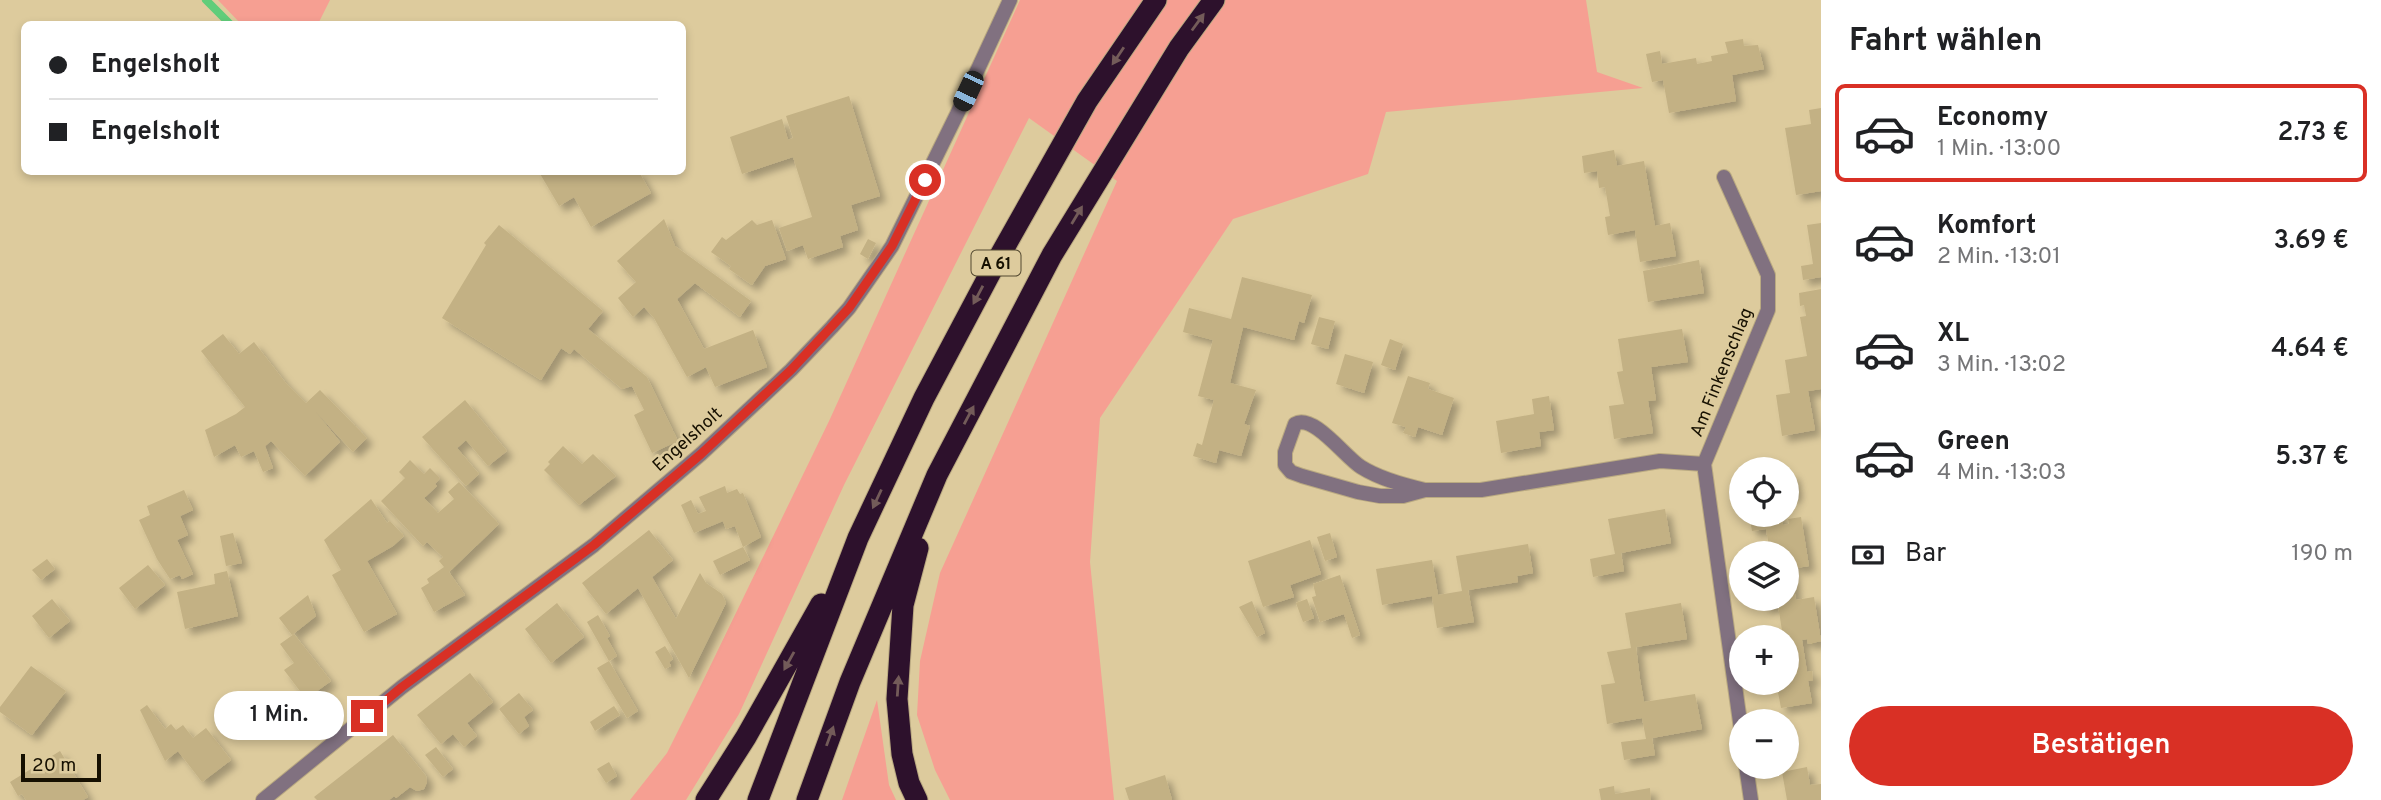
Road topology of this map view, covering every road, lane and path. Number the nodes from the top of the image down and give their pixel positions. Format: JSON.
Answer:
{"nodes":[{"id":1,"x":1010,"y":0,"type":"edge"},
{"id":2,"x":1156,"y":0,"type":"edge"},
{"id":3,"x":1213,"y":0,"type":"edge"},
{"id":4,"x":1724,"y":177,"type":"dead end"},
{"id":5,"x":1704,"y":464,"type":"junction"},
{"id":6,"x":937,"y":475,"type":"junction"},
{"id":7,"x":1425,"y":490,"type":"junction"},
{"id":8,"x":858,"y":538,"type":"junction"},
{"id":9,"x":1738,"y":709,"type":"edge"},
{"id":10,"x":1748,"y":779,"type":"edge"},
{"id":11,"x":263,"y":800,"type":"edge"},
{"id":12,"x":706,"y":800,"type":"edge"},
{"id":13,"x":758,"y":800,"type":"edge"},
{"id":14,"x":807,"y":800,"type":"edge"},
{"id":15,"x":917,"y":800,"type":"edge"},
{"id":16,"x":1751,"y":800,"type":"edge"}],
"edges":[{"from":1,"to":11,"type":"street","name":"Engelsholt"},
{"from":2,"to":8,"type":"highway","number":"A 61","one_way":true},
{"from":6,"to":3,"type":"highway","number":"A 61","one_way":true},
{"from":4,"to":5,"type":"street","name":"Am Finkenschlag"},
{"from":5,"to":7,"type":"street","name":"Am Finkenschlag"},
{"from":5,"to":9,"type":"street","name":"Am Finkenschlag"},
{"from":14,"to":6,"type":"highway","number":"A 61","one_way":true},
{"from":15,"to":6,"type":"highway","one_way":true},
{"from":7,"to":7,"type":"street","name":"Am Finkenschlag"},
{"from":8,"to":12,"type":"highway","one_way":true},
{"from":8,"to":13,"type":"highway","number":"A 61"},
{"from":10,"to":16,"type":"street"}]}
